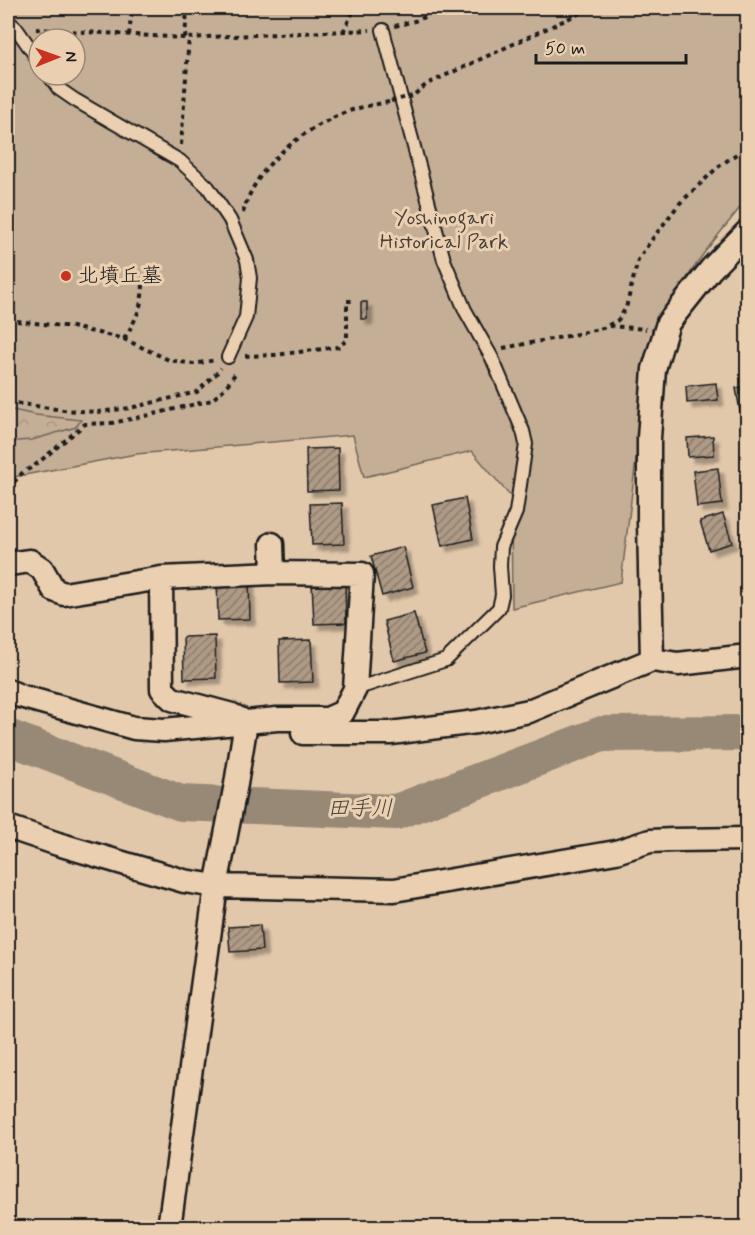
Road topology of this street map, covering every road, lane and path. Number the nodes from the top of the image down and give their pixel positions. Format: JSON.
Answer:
{"nodes":[{"id":1,"x":132,"y":8,"type":"edge"},
{"id":2,"x":188,"y":8,"type":"edge"},
{"id":3,"x":355,"y":8,"type":"edge"},
{"id":4,"x":442,"y":8,"type":"edge"},
{"id":5,"x":591,"y":8,"type":"edge"},
{"id":6,"x":12,"y":24,"type":"edge"},
{"id":7,"x":383,"y":30,"type":"junction"},
{"id":8,"x":343,"y":32,"type":"junction"},
{"id":9,"x":129,"y":35,"type":"junction"},
{"id":10,"x":187,"y":37,"type":"junction"},
{"id":11,"x":27,"y":45,"type":"edge"},
{"id":12,"x":58,"y":87,"type":"edge"},
{"id":13,"x":747,"y":146,"type":"edge"},
{"id":14,"x":180,"y":161,"type":"junction"},
{"id":15,"x":747,"y":231,"type":"edge"},
{"id":16,"x":236,"y":237,"type":"junction"},
{"id":17,"x":143,"y":284,"type":"dead end"},
{"id":18,"x":354,"y":301,"type":"dead end"},
{"id":19,"x":8,"y":320,"type":"edge"},
{"id":20,"x":607,"y":325,"type":"junction"},
{"id":21,"x":665,"y":331,"type":"junction"},
{"id":22,"x":124,"y":339,"type":"junction"},
{"id":23,"x":488,"y":350,"type":"junction"},
{"id":24,"x":242,"y":356,"type":"dead end"},
{"id":25,"x":234,"y":361,"type":"junction"},
{"id":26,"x":8,"y":402,"type":"edge"},
{"id":27,"x":8,"y":489,"type":"edge"},
{"id":28,"x":272,"y":544,"type":"dead end"},
{"id":29,"x":8,"y":564,"type":"edge"},
{"id":30,"x":273,"y":573,"type":"junction"},
{"id":31,"x":161,"y":579,"type":"junction"},
{"id":32,"x":747,"y":656,"type":"edge"},
{"id":33,"x":652,"y":660,"type":"junction"},
{"id":34,"x":355,"y":688,"type":"junction"},
{"id":35,"x":8,"y":691,"type":"edge"},
{"id":36,"x":246,"y":722,"type":"junction"},
{"id":37,"x":8,"y":828,"type":"edge"},
{"id":38,"x":747,"y":838,"type":"edge"},
{"id":39,"x":216,"y":886,"type":"junction"},
{"id":40,"x":169,"y":1227,"type":"edge"}],
"edges":[{"from":1,"to":9,"type":"path"},
{"from":2,"to":10,"type":"path"},
{"from":3,"to":8,"type":"path"},
{"from":4,"to":7,"type":"path"},
{"from":5,"to":16,"type":"path","bridge":true},
{"from":6,"to":9,"type":"path"},
{"from":6,"to":11,"type":"lane"},
{"from":7,"to":8,"type":"path"},
{"from":7,"to":23,"type":"lane"},
{"from":8,"to":10,"type":"path"},
{"from":9,"to":10,"type":"path"},
{"from":10,"to":14,"type":"path"},
{"from":12,"to":14,"type":"lane"},
{"from":13,"to":20,"type":"path"},
{"from":14,"to":16,"type":"lane"},
{"from":15,"to":21,"type":"street"},
{"from":16,"to":25,"type":"lane"},
{"from":17,"to":22,"type":"path"},
{"from":18,"to":24,"type":"path"},
{"from":19,"to":22,"type":"path"},
{"from":20,"to":21,"type":"path"},
{"from":20,"to":23,"type":"path"},
{"from":21,"to":33,"type":"street"},
{"from":22,"to":25,"type":"path"},
{"from":23,"to":34,"type":"lane"},
{"from":25,"to":26,"type":"path"},
{"from":25,"to":27,"type":"path"},
{"from":28,"to":30,"type":"street"},
{"from":29,"to":31,"type":"street"},
{"from":30,"to":31,"type":"street"},
{"from":30,"to":34,"type":"street"},
{"from":31,"to":36,"type":"street"},
{"from":32,"to":33,"type":"street"},
{"from":33,"to":36,"type":"street"},
{"from":34,"to":36,"type":"street"},
{"from":35,"to":36,"type":"street"},
{"from":36,"to":39,"type":"street"},
{"from":37,"to":39,"type":"street"},
{"from":38,"to":39,"type":"street"},
{"from":39,"to":40,"type":"street"}]}
